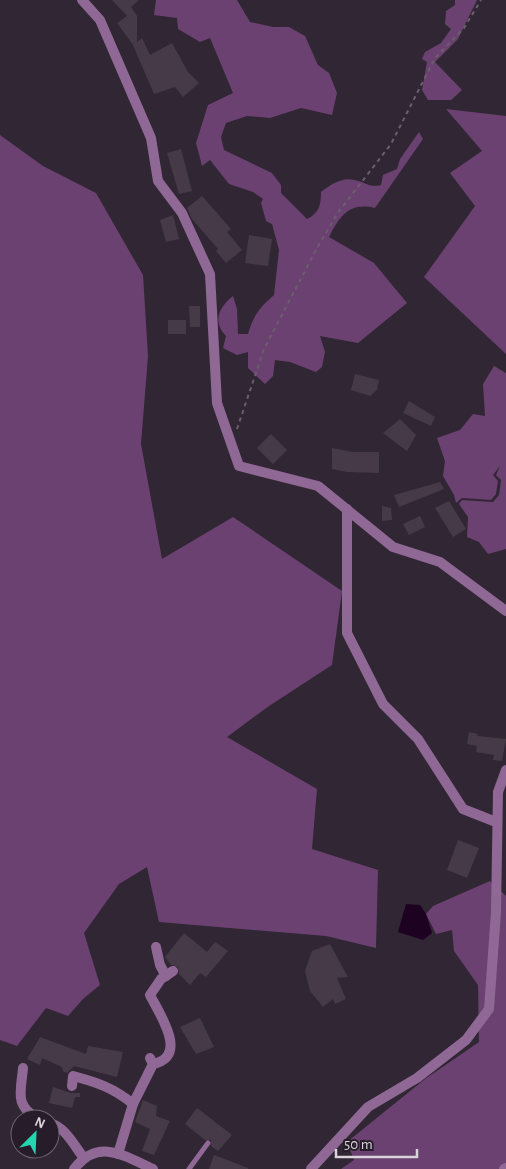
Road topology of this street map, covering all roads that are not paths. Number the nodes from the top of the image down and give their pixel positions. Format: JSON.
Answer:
{"nodes":[{"id":1,"x":82,"y":0,"type":"edge"},
{"id":2,"x":347,"y":509,"type":"junction"},
{"id":3,"x":506,"y":611,"type":"edge"},
{"id":4,"x":506,"y":770,"type":"edge"},
{"id":5,"x":496,"y":822,"type":"junction"},
{"id":6,"x":156,"y":947,"type":"dead end"},
{"id":7,"x":23,"y":1068,"type":"dead end"},
{"id":8,"x":72,"y":1086,"type":"dead end"},
{"id":9,"x":133,"y":1104,"type":"junction"},
{"id":10,"x":24,"y":1109,"type":"edge"},
{"id":11,"x":60,"y":1128,"type":"edge"},
{"id":12,"x":208,"y":1143,"type":"dead end"},
{"id":13,"x":118,"y":1154,"type":"junction"},
{"id":14,"x":83,"y":1157,"type":"junction"},
{"id":15,"x":74,"y":1169,"type":"edge"},
{"id":16,"x":153,"y":1169,"type":"edge"},
{"id":17,"x":189,"y":1169,"type":"edge"},
{"id":18,"x":311,"y":1169,"type":"edge"}],
"edges":[{"from":1,"to":2,"type":"street"},
{"from":2,"to":3,"type":"street"},
{"from":2,"to":5,"type":"street"},
{"from":4,"to":5,"type":"street"},
{"from":5,"to":18,"type":"street"},
{"from":6,"to":9,"type":"street"},
{"from":7,"to":10,"type":"street"},
{"from":8,"to":9,"type":"street"},
{"from":9,"to":13,"type":"street"},
{"from":11,"to":14,"type":"street"},
{"from":12,"to":17,"type":"lane"},
{"from":13,"to":14,"type":"street"},
{"from":13,"to":16,"type":"street"},
{"from":14,"to":15,"type":"street"}]}
